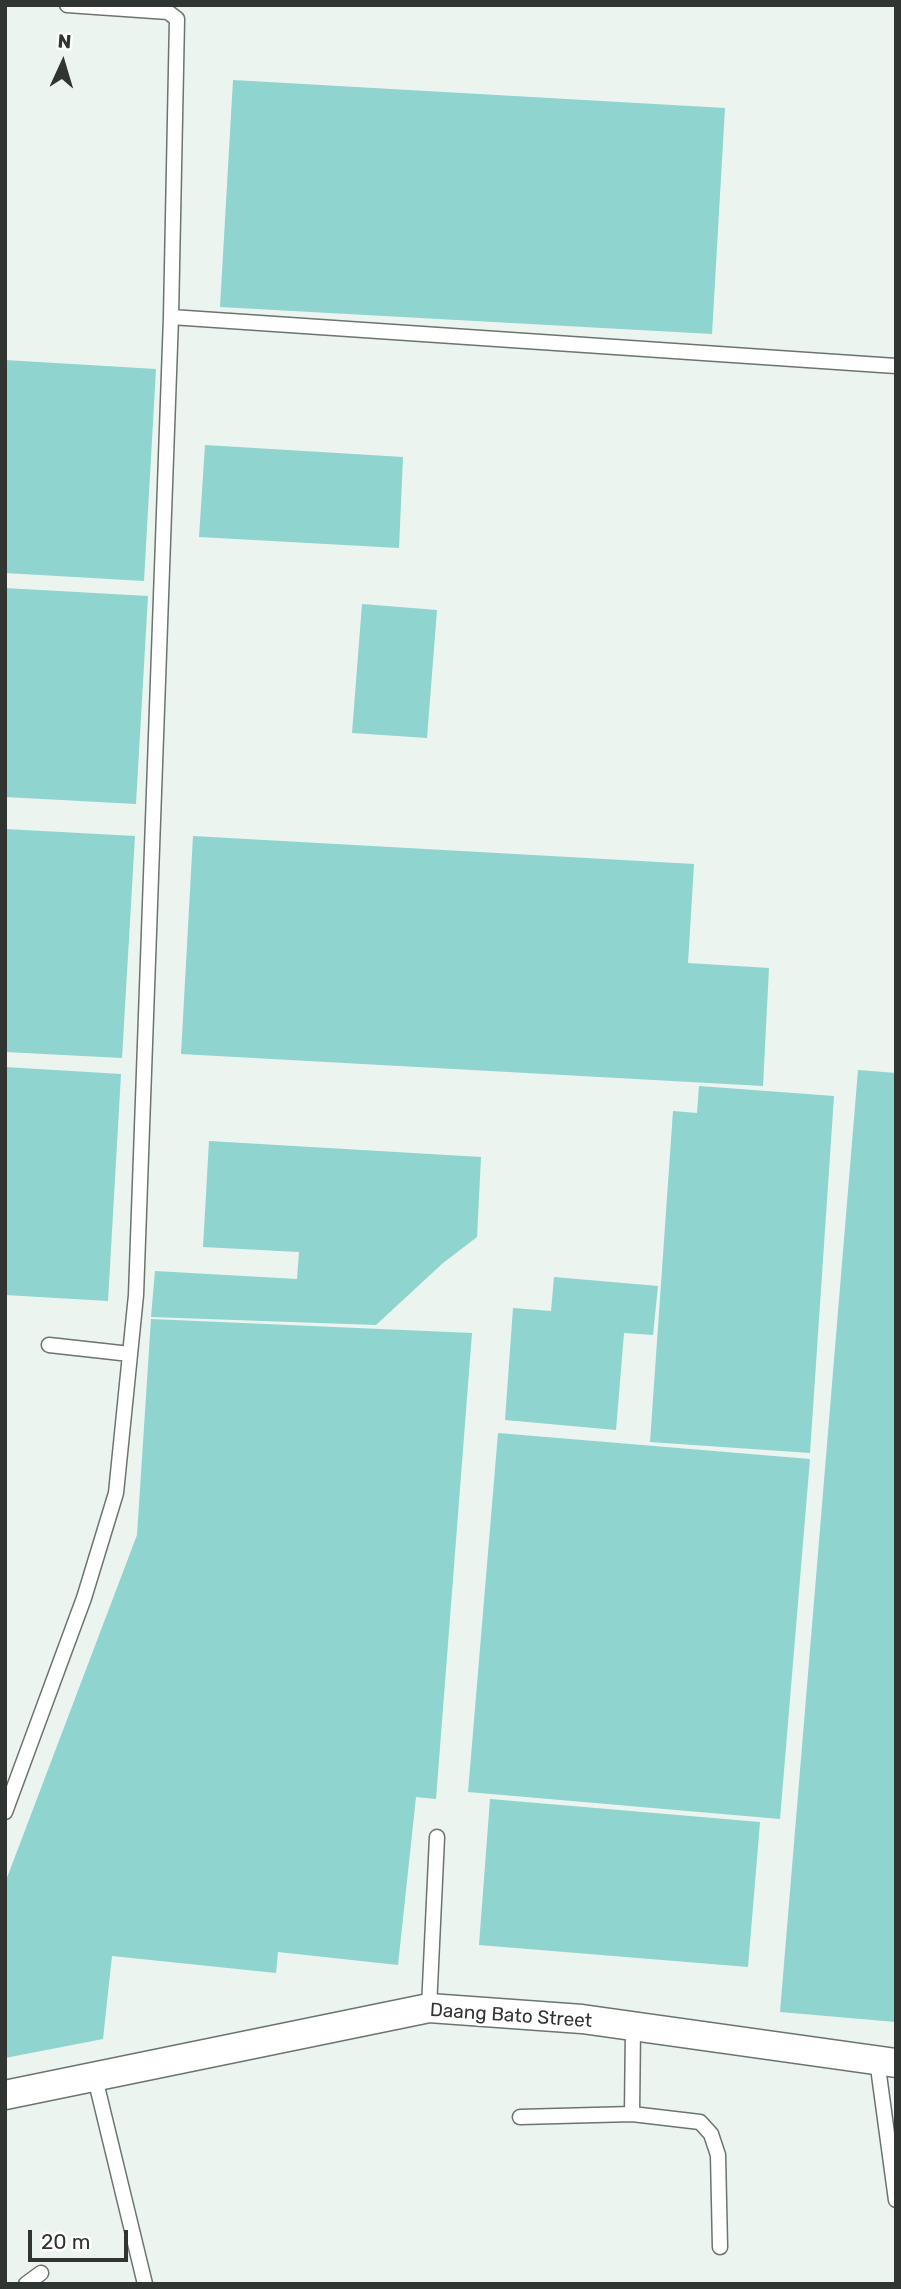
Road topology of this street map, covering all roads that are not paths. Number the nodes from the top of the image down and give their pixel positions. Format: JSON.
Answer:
{"nodes":[{"id":1,"x":67,"y":5,"type":"edge"},
{"id":2,"x":171,"y":317,"type":"junction"},
{"id":3,"x":896,"y":366,"type":"edge"},
{"id":4,"x":49,"y":1345,"type":"dead end"},
{"id":5,"x":130,"y":1354,"type":"junction"},
{"id":6,"x":5,"y":1812,"type":"edge"},
{"id":7,"x":438,"y":1837,"type":"dead end"},
{"id":8,"x":429,"y":2008,"type":"junction"},
{"id":9,"x":633,"y":2027,"type":"junction"},
{"id":10,"x":886,"y":2061,"type":"edge"},
{"id":11,"x":95,"y":2078,"type":"junction"},
{"id":12,"x":5,"y":2095,"type":"edge"},
{"id":13,"x":632,"y":2114,"type":"junction"},
{"id":14,"x":520,"y":2118,"type":"dead end"},
{"id":15,"x":896,"y":2200,"type":"edge"},
{"id":16,"x":720,"y":2247,"type":"dead end"},
{"id":17,"x":41,"y":2273,"type":"dead end"},
{"id":18,"x":26,"y":2284,"type":"edge"},
{"id":19,"x":145,"y":2284,"type":"edge"}],
"edges":[{"from":1,"to":2,"type":"lane"},
{"from":2,"to":3,"type":"lane"},
{"from":2,"to":5,"type":"lane"},
{"from":4,"to":5,"type":"lane"},
{"from":5,"to":6,"type":"lane"},
{"from":7,"to":8,"type":"lane"},
{"from":8,"to":9,"type":"street","name":"Daang Bato Street"},
{"from":8,"to":11,"type":"street","name":"Daang Bato Street"},
{"from":9,"to":10,"type":"street","name":"Daang Bato Street"},
{"from":9,"to":13,"type":"lane"},
{"from":10,"to":15,"type":"lane"},
{"from":11,"to":12,"type":"street","name":"Daang Bato Street"},
{"from":11,"to":19,"type":"lane"},
{"from":13,"to":14,"type":"lane"},
{"from":13,"to":16,"type":"lane"},
{"from":17,"to":18,"type":"lane"}]}
